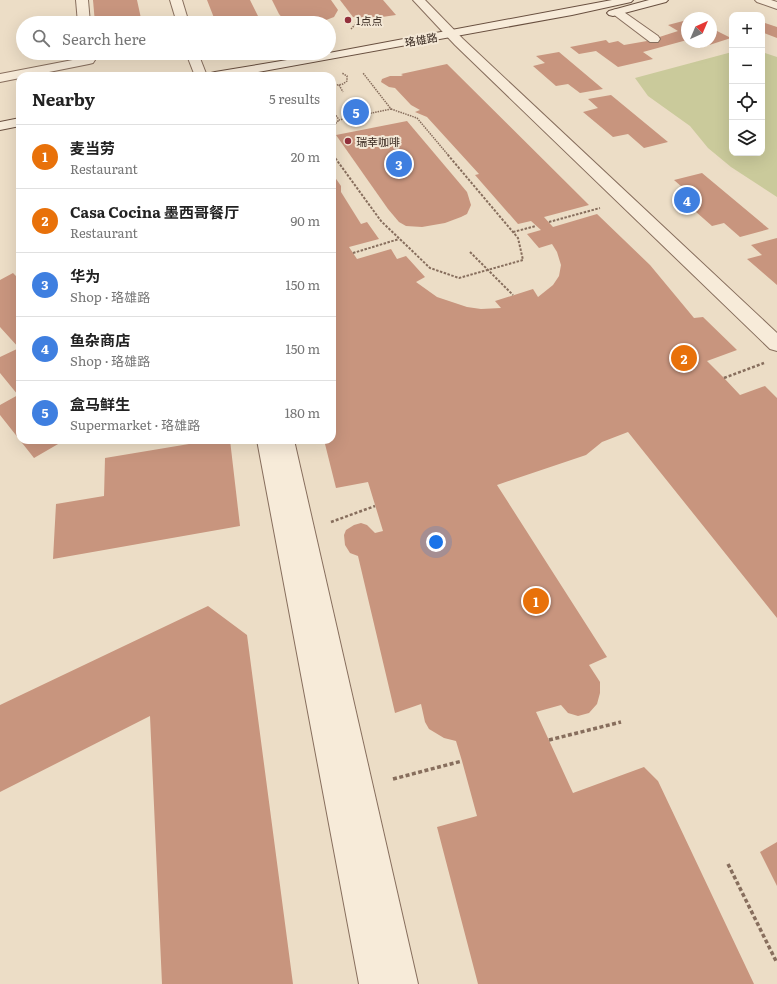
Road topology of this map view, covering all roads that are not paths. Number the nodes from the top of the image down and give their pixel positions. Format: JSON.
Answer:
{"nodes":[{"id":1,"x":82,"y":0,"type":"edge"},
{"id":2,"x":176,"y":0,"type":"edge"},
{"id":3,"x":419,"y":0,"type":"edge"},
{"id":4,"x":627,"y":0,"type":"edge"},
{"id":5,"x":662,"y":0,"type":"edge"},
{"id":6,"x":761,"y":0,"type":"edge"},
{"id":7,"x":777,"y":6,"type":"edge"},
{"id":8,"x":617,"y":12,"type":"junction"},
{"id":9,"x":83,"y":16,"type":"edge"},
{"id":10,"x":181,"y":16,"type":"edge"},
{"id":11,"x":455,"y":38,"type":"junction"},
{"id":12,"x":654,"y":39,"type":"dead end"},
{"id":13,"x":336,"y":57,"type":"edge"},
{"id":14,"x":89,"y":60,"type":"edge"},
{"id":15,"x":194,"y":60,"type":"edge"},
{"id":16,"x":195,"y":60,"type":"edge"},
{"id":17,"x":315,"y":60,"type":"edge"},
{"id":18,"x":30,"y":72,"type":"edge"},
{"id":19,"x":195,"y":72,"type":"edge"},
{"id":20,"x":199,"y":72,"type":"edge"},
{"id":21,"x":239,"y":72,"type":"edge"},
{"id":22,"x":289,"y":72,"type":"edge"},
{"id":23,"x":16,"y":75,"type":"edge"},
{"id":24,"x":0,"y":78,"type":"edge"},
{"id":25,"x":16,"y":113,"type":"edge"},
{"id":26,"x":0,"y":115,"type":"edge"},
{"id":27,"x":16,"y":123,"type":"edge"},
{"id":28,"x":0,"y":126,"type":"edge"},
{"id":29,"x":777,"y":328,"type":"edge"},
{"id":30,"x":777,"y":344,"type":"edge"},
{"id":31,"x":267,"y":444,"type":"edge"},
{"id":32,"x":285,"y":444,"type":"edge"},
{"id":33,"x":375,"y":984,"type":"edge"},
{"id":34,"x":402,"y":984,"type":"edge"}],
"edges":[{"from":1,"to":9,"type":"street"},
{"from":2,"to":10,"type":"street"},
{"from":3,"to":11,"type":"street"},
{"from":4,"to":11,"type":"street","name":"珞雄路"},
{"from":5,"to":8,"type":"street","name":"珞雄路"},
{"from":6,"to":7,"type":"street"},
{"from":8,"to":11,"type":"street","name":"珞雄路"},
{"from":8,"to":12,"type":"street"},
{"from":11,"to":13,"type":"street","name":"珞雄路"},
{"from":11,"to":22,"type":"street","name":"珞雄路"},
{"from":11,"to":29,"type":"street"},
{"from":11,"to":30,"type":"street"},
{"from":14,"to":18,"type":"street"},
{"from":15,"to":19,"type":"street"},
{"from":16,"to":20,"type":"street"},
{"from":17,"to":21,"type":"street","name":"珞雄路"},
{"from":23,"to":24,"type":"street"},
{"from":25,"to":26,"type":"street"},
{"from":27,"to":28,"type":"street"},
{"from":31,"to":33,"type":"street"},
{"from":32,"to":34,"type":"street"}]}
